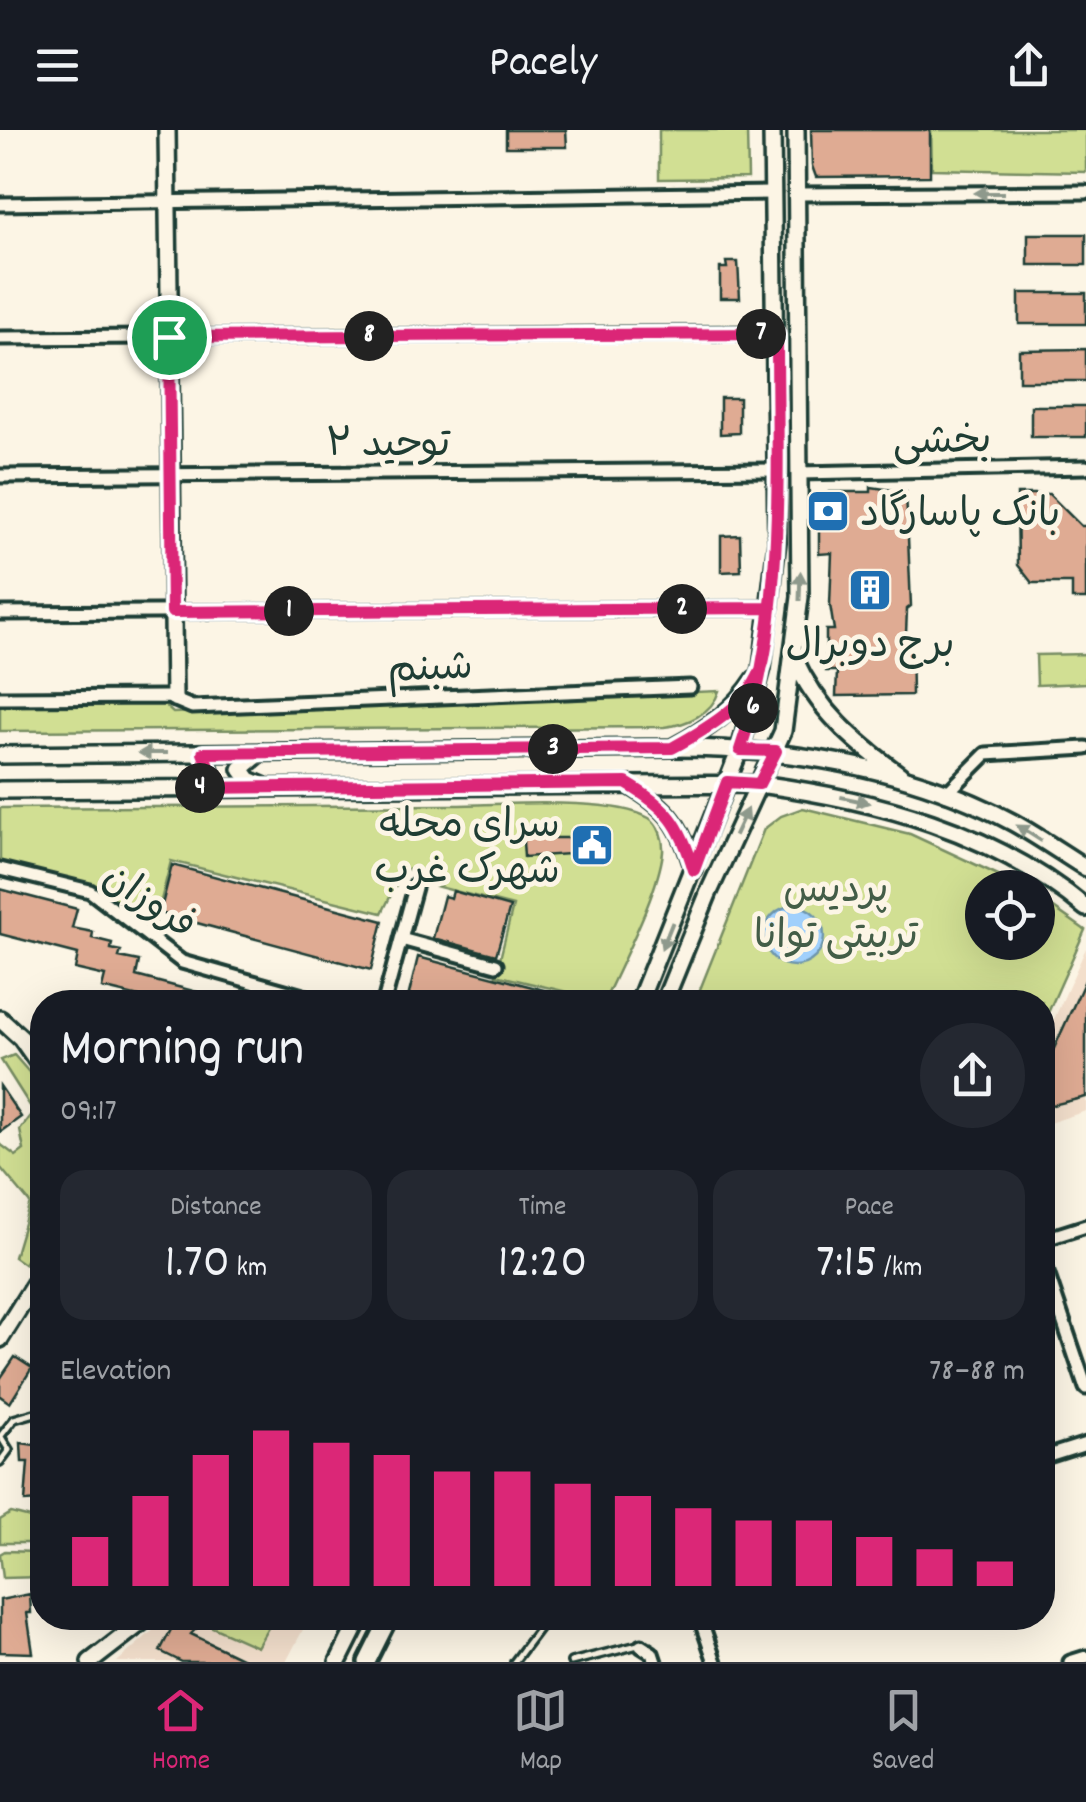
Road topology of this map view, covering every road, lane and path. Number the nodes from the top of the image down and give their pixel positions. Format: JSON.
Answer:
{"nodes":[{"id":1,"x":167,"y":130,"type":"edge"},
{"id":2,"x":772,"y":130,"type":"edge"},
{"id":3,"x":796,"y":130,"type":"edge"},
{"id":4,"x":1086,"y":192,"type":"edge"},
{"id":5,"x":774,"y":194,"type":"junction"},
{"id":6,"x":797,"y":194,"type":"junction"},
{"id":7,"x":168,"y":202,"type":"junction"},
{"id":8,"x":0,"y":204,"type":"edge"},
{"id":9,"x":775,"y":246,"type":"junction"},
{"id":10,"x":797,"y":246,"type":"junction"},
{"id":11,"x":777,"y":334,"type":"junction"},
{"id":12,"x":169,"y":337,"type":"junction"},
{"id":13,"x":0,"y":338,"type":"edge"},
{"id":14,"x":1086,"y":468,"type":"edge"},
{"id":15,"x":777,"y":470,"type":"junction"},
{"id":16,"x":799,"y":473,"type":"junction"},
{"id":17,"x":170,"y":475,"type":"junction"},
{"id":18,"x":0,"y":476,"type":"edge"},
{"id":19,"x":771,"y":608,"type":"junction"},
{"id":20,"x":0,"y":612,"type":"edge"},
{"id":21,"x":172,"y":612,"type":"junction"},
{"id":22,"x":794,"y":658,"type":"junction"},
{"id":23,"x":762,"y":668,"type":"junction"},
{"id":24,"x":690,"y":688,"type":"dead end"},
{"id":25,"x":0,"y":698,"type":"edge"},
{"id":26,"x":174,"y":698,"type":"junction"},
{"id":27,"x":672,"y":748,"type":"junction"},
{"id":28,"x":1086,"y":748,"type":"edge"},
{"id":29,"x":740,"y":750,"type":"junction"},
{"id":30,"x":776,"y":751,"type":"junction"},
{"id":31,"x":261,"y":752,"type":"junction"},
{"id":32,"x":203,"y":753,"type":"junction"},
{"id":33,"x":0,"y":755,"type":"edge"},
{"id":34,"x":727,"y":782,"type":"junction"},
{"id":35,"x":626,"y":783,"type":"junction"},
{"id":36,"x":912,"y":783,"type":"junction"},
{"id":37,"x":759,"y":784,"type":"junction"},
{"id":38,"x":198,"y":788,"type":"junction"},
{"id":39,"x":267,"y":788,"type":"junction"},
{"id":40,"x":0,"y":790,"type":"edge"},
{"id":41,"x":946,"y":794,"type":"junction"},
{"id":42,"x":1086,"y":868,"type":"edge"},
{"id":43,"x":0,"y":869,"type":"edge"},
{"id":44,"x":694,"y":870,"type":"junction"},
{"id":45,"x":416,"y":884,"type":"dead end"},
{"id":46,"x":1086,"y":908,"type":"edge"},
{"id":47,"x":401,"y":939,"type":"junction"},
{"id":48,"x":496,"y":965,"type":"dead end"},
{"id":49,"x":281,"y":990,"type":"edge"},
{"id":50,"x":387,"y":990,"type":"edge"},
{"id":51,"x":645,"y":990,"type":"edge"},
{"id":52,"x":669,"y":990,"type":"edge"},
{"id":53,"x":0,"y":1020,"type":"edge"},
{"id":54,"x":30,"y":1052,"type":"edge"},
{"id":55,"x":1086,"y":1226,"type":"edge"},
{"id":56,"x":1055,"y":1236,"type":"edge"},
{"id":57,"x":30,"y":1291,"type":"edge"},
{"id":58,"x":1055,"y":1296,"type":"edge"},
{"id":59,"x":0,"y":1339,"type":"edge"},
{"id":60,"x":1086,"y":1388,"type":"edge"},
{"id":61,"x":30,"y":1414,"type":"edge"},
{"id":62,"x":0,"y":1437,"type":"edge"},
{"id":63,"x":1086,"y":1444,"type":"edge"},
{"id":64,"x":1055,"y":1454,"type":"edge"},
{"id":65,"x":0,"y":1462,"type":"edge"},
{"id":66,"x":132,"y":1630,"type":"edge"},
{"id":67,"x":354,"y":1630,"type":"edge"},
{"id":68,"x":383,"y":1630,"type":"edge"},
{"id":69,"x":538,"y":1630,"type":"edge"},
{"id":70,"x":704,"y":1630,"type":"edge"},
{"id":71,"x":641,"y":1646,"type":"joint"},
{"id":72,"x":1086,"y":1657,"type":"edge"},
{"id":73,"x":90,"y":1662,"type":"edge"},
{"id":74,"x":338,"y":1662,"type":"edge"},
{"id":75,"x":367,"y":1662,"type":"edge"},
{"id":76,"x":514,"y":1662,"type":"edge"},
{"id":77,"x":571,"y":1662,"type":"edge"},
{"id":78,"x":656,"y":1662,"type":"edge"},
{"id":79,"x":715,"y":1662,"type":"edge"},
{"id":80,"x":1070,"y":1662,"type":"edge"}],
"edges":[{"from":1,"to":7,"type":"main road"},
{"from":2,"to":5,"type":"main road"},
{"from":3,"to":6,"type":"main road"},
{"from":4,"to":6,"type":"street","one_way":true},
{"from":5,"to":7,"type":"street"},
{"from":5,"to":9,"type":"main road"},
{"from":6,"to":10,"type":"main road"},
{"from":7,"to":8,"type":"street"},
{"from":7,"to":12,"type":"main road"},
{"from":9,"to":10,"type":"main road"},
{"from":9,"to":11,"type":"main road"},
{"from":10,"to":16,"type":"main road"},
{"from":11,"to":12,"type":"street"},
{"from":11,"to":15,"type":"main road"},
{"from":12,"to":13,"type":"street"},
{"from":12,"to":17,"type":"main road"},
{"from":14,"to":16,"type":"street","name":"بخشی"},
{"from":15,"to":17,"type":"street","name":"توحید ۲"},
{"from":15,"to":19,"type":"main road"},
{"from":22,"to":16,"type":"main road","one_way":true},
{"from":17,"to":18,"type":"street","name":"توحید ۲"},
{"from":17,"to":21,"type":"main road"},
{"from":19,"to":21,"type":"street"},
{"from":19,"to":23,"type":"main road"},
{"from":20,"to":21,"type":"street"},
{"from":21,"to":26,"type":"main road"},
{"from":22,"to":30,"type":"main road"},
{"from":22,"to":36,"type":"main road"},
{"from":23,"to":27,"type":"main road"},
{"from":23,"to":29,"type":"main road"},
{"from":24,"to":26,"type":"street","name":"شبنم"},
{"from":25,"to":26,"type":"street","name":"شبنم"},
{"from":27,"to":29,"type":"main road"},
{"from":27,"to":31,"type":"main road"},
{"from":28,"to":41,"type":"street"},
{"from":29,"to":30,"type":"main road"},
{"from":29,"to":34,"type":"main road"},
{"from":30,"to":36,"type":"main road"},
{"from":30,"to":37,"type":"main road"},
{"from":31,"to":32,"type":"main road"},
{"from":31,"to":39,"type":"main road"},
{"from":32,"to":33,"type":"main road","one_way":true},
{"from":32,"to":38,"type":"main road"},
{"from":34,"to":35,"type":"main road"},
{"from":34,"to":37,"type":"main road"},
{"from":34,"to":44,"type":"main road"},
{"from":35,"to":39,"type":"main road"},
{"from":35,"to":44,"type":"main road"},
{"from":36,"to":41,"type":"main road"},
{"from":37,"to":46,"type":"main road","one_way":true},
{"from":52,"to":37,"type":"main road","one_way":true},
{"from":38,"to":39,"type":"main road"},
{"from":38,"to":40,"type":"main road"},
{"from":42,"to":41,"type":"main road","one_way":true},
{"from":43,"to":49,"type":"street","name":"فروزان"},
{"from":44,"to":51,"type":"main road","one_way":true},
{"from":45,"to":47,"type":"street"},
{"from":47,"to":48,"type":"street"},
{"from":47,"to":50,"type":"street"},
{"from":53,"to":54,"type":"main road"},
{"from":55,"to":56,"type":"street"},
{"from":57,"to":59,"type":"main road"},
{"from":58,"to":60,"type":"street"},
{"from":61,"to":62,"type":"lane"},
{"from":62,"to":65,"type":"lane"},
{"from":63,"to":64,"type":"street"},
{"from":66,"to":73,"type":"main road"},
{"from":67,"to":74,"type":"main road"},
{"from":68,"to":75,"type":"main road"},
{"from":69,"to":76,"type":"lane"},
{"from":70,"to":79,"type":"street"},
{"from":71,"to":77,"type":"lane"},
{"from":71,"to":78,"type":"street"},
{"from":72,"to":80,"type":"street"}]}
